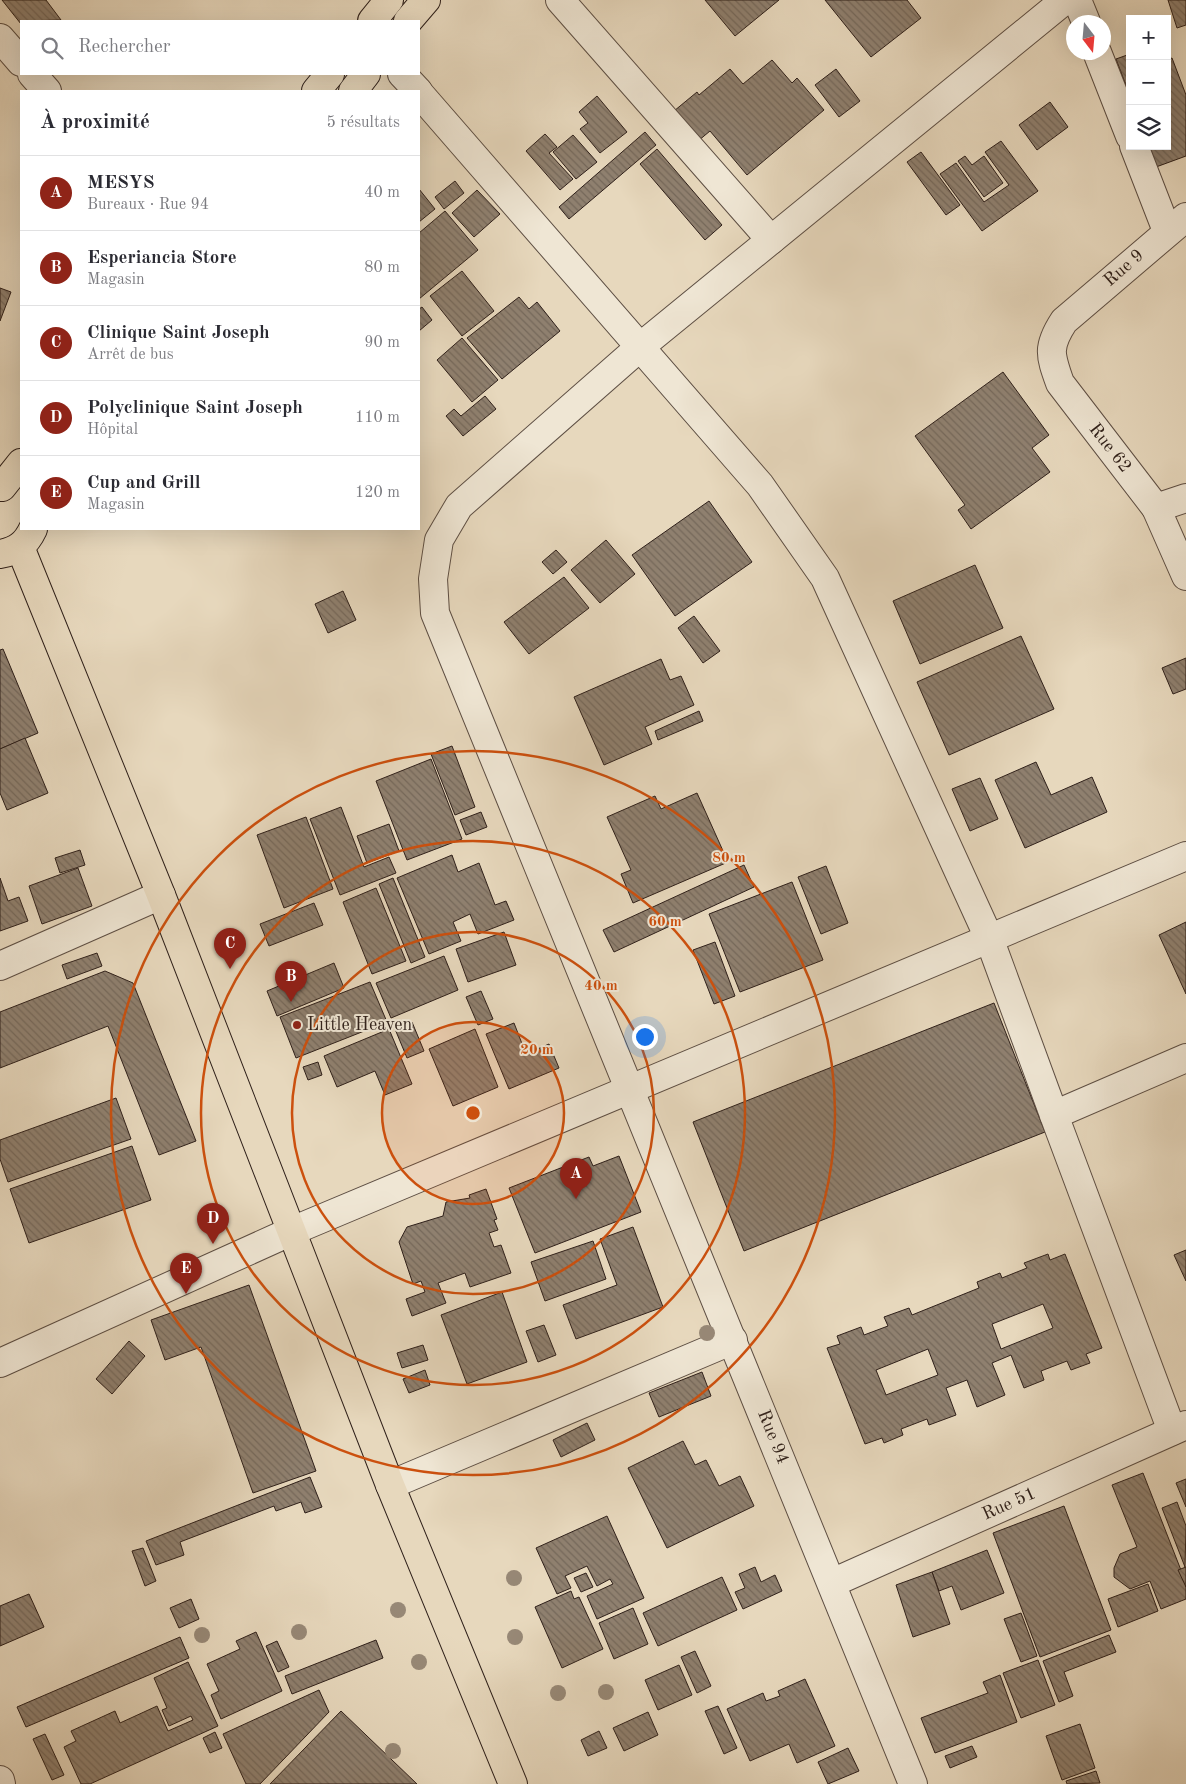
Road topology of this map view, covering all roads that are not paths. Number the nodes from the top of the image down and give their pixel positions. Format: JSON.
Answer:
{"nodes":[{"id":1,"x":389,"y":0,"type":"edge"},
{"id":2,"x":426,"y":0,"type":"edge"},
{"id":3,"x":560,"y":0,"type":"edge"},
{"id":4,"x":1065,"y":0,"type":"edge"},
{"id":5,"x":1077,"y":0,"type":"edge"},
{"id":6,"x":1083,"y":15,"type":"edge"},
{"id":7,"x":373,"y":20,"type":"edge"},
{"id":8,"x":409,"y":20,"type":"edge"},
{"id":9,"x":0,"y":38,"type":"edge"},
{"id":10,"x":1100,"y":60,"type":"edge"},
{"id":11,"x":20,"y":61,"type":"edge"},
{"id":12,"x":33,"y":75,"type":"edge"},
{"id":13,"x":329,"y":75,"type":"edge"},
{"id":14,"x":365,"y":75,"type":"edge"},
{"id":15,"x":403,"y":75,"type":"edge"},
{"id":16,"x":46,"y":90,"type":"edge"},
{"id":17,"x":317,"y":90,"type":"edge"},
{"id":18,"x":354,"y":90,"type":"edge"},
{"id":19,"x":416,"y":90,"type":"edge"},
{"id":20,"x":420,"y":94,"type":"edge"},
{"id":21,"x":1126,"y":126,"type":"edge"},
{"id":22,"x":1136,"y":150,"type":"edge"},
{"id":23,"x":1176,"y":224,"type":"edge"},
{"id":24,"x":771,"y":240,"type":"junction"},
{"id":25,"x":1064,"y":321,"type":"joint"},
{"id":26,"x":640,"y":347,"type":"junction"},
{"id":27,"x":20,"y":465,"type":"edge"},
{"id":28,"x":8,"y":490,"type":"edge"},
{"id":29,"x":1186,"y":498,"type":"edge"},
{"id":30,"x":1156,"y":508,"type":"junction"},
{"id":31,"x":18,"y":543,"type":"edge"},
{"id":32,"x":1186,"y":576,"type":"edge"},
{"id":33,"x":1186,"y":856,"type":"edge"},
{"id":34,"x":161,"y":895,"type":"junction"},
{"id":35,"x":989,"y":938,"type":"junction"},
{"id":36,"x":0,"y":966,"type":"edge"},
{"id":37,"x":1186,"y":1058,"type":"edge"},
{"id":38,"x":631,"y":1090,"type":"junction"},
{"id":39,"x":1054,"y":1116,"type":"junction"},
{"id":40,"x":292,"y":1231,"type":"junction"},
{"id":41,"x":733,"y":1340,"type":"junction"},
{"id":42,"x":0,"y":1363,"type":"edge"},
{"id":43,"x":1179,"y":1428,"type":"edge"},
{"id":44,"x":390,"y":1485,"type":"junction"},
{"id":45,"x":832,"y":1583,"type":"junction"},
{"id":46,"x":0,"y":1780,"type":"edge"},
{"id":47,"x":1,"y":1784,"type":"edge"},
{"id":48,"x":513,"y":1784,"type":"edge"},
{"id":49,"x":913,"y":1784,"type":"edge"}],
"edges":[{"from":1,"to":7,"type":"main road"},
{"from":2,"to":8,"type":"main road"},
{"from":3,"to":24,"type":"street"},
{"from":4,"to":24,"type":"street","name":"Rue 94"},
{"from":5,"to":6,"type":"street"},
{"from":9,"to":11,"type":"street"},
{"from":10,"to":21,"type":"street"},
{"from":12,"to":16,"type":"street"},
{"from":13,"to":17,"type":"main road"},
{"from":14,"to":18,"type":"main road"},
{"from":15,"to":19,"type":"street"},
{"from":20,"to":26,"type":"street"},
{"from":22,"to":23,"type":"street"},
{"from":23,"to":25,"type":"street","name":"Rue 9"},
{"from":24,"to":26,"type":"street","name":"Rue 94"},
{"from":25,"to":30,"type":"street","name":"Rue 62"},
{"from":26,"to":35,"type":"street"},
{"from":26,"to":38,"type":"street","name":"Rue 94"},
{"from":27,"to":28,"type":"main road"},
{"from":29,"to":30,"type":"street"},
{"from":30,"to":32,"type":"street","name":"Rue 62"},
{"from":31,"to":34,"type":"main road"},
{"from":33,"to":35,"type":"street"},
{"from":34,"to":36,"type":"street"},
{"from":34,"to":40,"type":"main road"},
{"from":35,"to":38,"type":"street"},
{"from":35,"to":39,"type":"street"},
{"from":37,"to":39,"type":"street"},
{"from":38,"to":40,"type":"street"},
{"from":38,"to":41,"type":"street","name":"Rue 94"},
{"from":39,"to":43,"type":"street"},
{"from":40,"to":42,"type":"street"},
{"from":40,"to":44,"type":"main road"},
{"from":41,"to":44,"type":"street"},
{"from":41,"to":45,"type":"street","name":"Rue 94"},
{"from":43,"to":45,"type":"street","name":"Rue 51"},
{"from":44,"to":48,"type":"main road"},
{"from":45,"to":49,"type":"street","name":"Rue 94"},
{"from":46,"to":47,"type":"street"}]}
